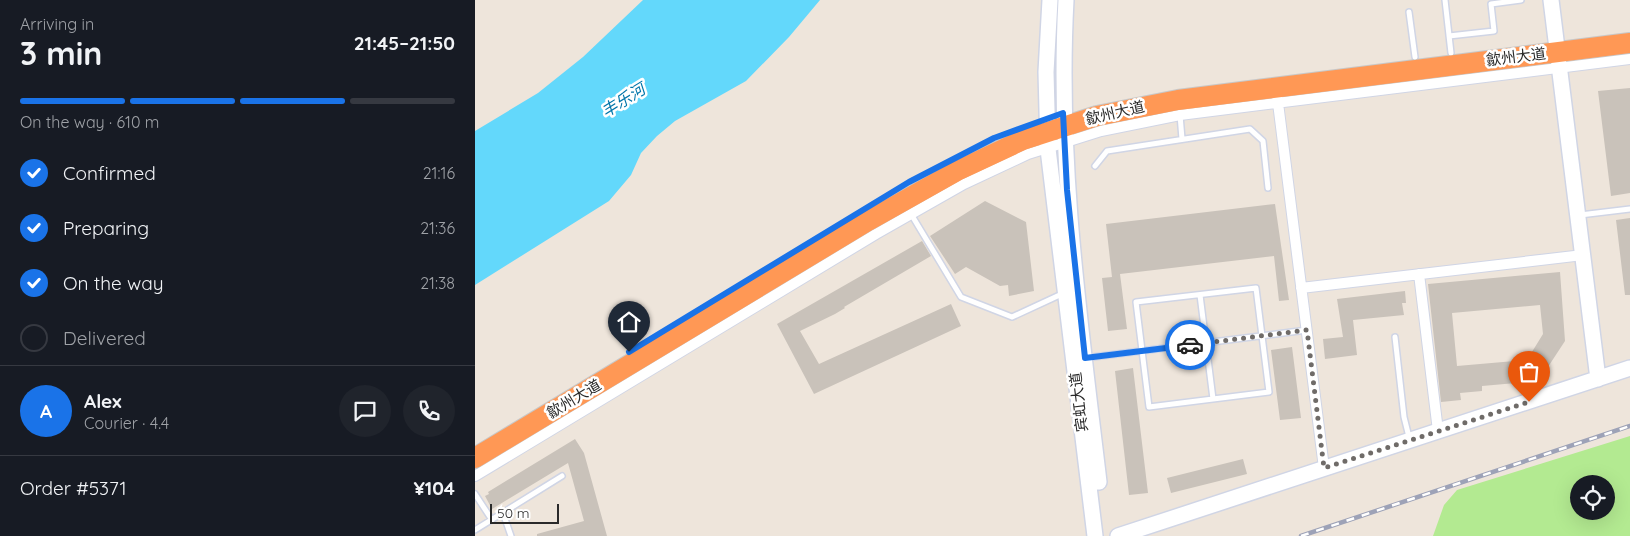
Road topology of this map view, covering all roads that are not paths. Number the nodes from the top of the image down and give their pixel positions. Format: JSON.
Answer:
{"nodes":[{"id":1,"x":1050,"y":0,"type":"edge"},
{"id":2,"x":1066,"y":0,"type":"edge"},
{"id":3,"x":1445,"y":0,"type":"edge"},
{"id":4,"x":1521,"y":0,"type":"edge"},
{"id":5,"x":1551,"y":0,"type":"edge"},
{"id":6,"x":1409,"y":12,"type":"dead end"},
{"id":7,"x":1630,"y":31,"type":"edge"},
{"id":8,"x":1450,"y":44,"type":"junction"},
{"id":9,"x":1630,"y":44,"type":"edge"},
{"id":10,"x":1557,"y":53,"type":"junction"},
{"id":11,"x":1415,"y":57,"type":"junction"},
{"id":12,"x":1630,"y":59,"type":"edge"},
{"id":13,"x":1277,"y":94,"type":"junction"},
{"id":14,"x":1180,"y":115,"type":"junction"},
{"id":15,"x":1055,"y":129,"type":"junction"},
{"id":16,"x":1182,"y":139,"type":"junction"},
{"id":17,"x":1095,"y":166,"type":"dead end"},
{"id":18,"x":1268,"y":188,"type":"dead end"},
{"id":19,"x":1630,"y":209,"type":"edge"},
{"id":20,"x":911,"y":213,"type":"junction"},
{"id":21,"x":1577,"y":215,"type":"junction"},
{"id":22,"x":1583,"y":256,"type":"junction"},
{"id":23,"x":1419,"y":274,"type":"junction"},
{"id":24,"x":1301,"y":288,"type":"junction"},
{"id":25,"x":1065,"y":293,"type":"junction"},
{"id":26,"x":1199,"y":294,"type":"junction"},
{"id":27,"x":1307,"y":330,"type":"junction"},
{"id":28,"x":1262,"y":336,"type":"junction"},
{"id":29,"x":1395,"y":337,"type":"dead end"},
{"id":30,"x":1206,"y":343,"type":"junction"},
{"id":31,"x":1142,"y":351,"type":"junction"},
{"id":32,"x":1085,"y":358,"type":"junction"},
{"id":33,"x":1630,"y":368,"type":"edge"},
{"id":34,"x":1598,"y":379,"type":"junction"},
{"id":35,"x":1213,"y":399,"type":"junction"},
{"id":36,"x":1438,"y":431,"type":"junction"},
{"id":37,"x":1410,"y":440,"type":"junction"},
{"id":38,"x":475,"y":444,"type":"edge"},
{"id":39,"x":475,"y":458,"type":"edge"},
{"id":40,"x":1324,"y":468,"type":"junction"},
{"id":41,"x":475,"y":476,"type":"edge"},
{"id":42,"x":562,"y":476,"type":"dead end"},
{"id":43,"x":475,"y":494,"type":"edge"},
{"id":44,"x":503,"y":513,"type":"junction"},
{"id":45,"x":491,"y":520,"type":"junction"},
{"id":46,"x":475,"y":530,"type":"edge"},
{"id":47,"x":511,"y":536,"type":"edge"},
{"id":48,"x":1095,"y":536,"type":"edge"},
{"id":49,"x":1105,"y":536,"type":"edge"},
{"id":50,"x":1118,"y":536,"type":"edge"}],
"edges":[{"from":1,"to":15,"type":"main road","name":"宾虹大道"},
{"from":2,"to":15,"type":"main road","name":"宾虹大道"},
{"from":3,"to":8,"type":"lane"},
{"from":4,"to":8,"type":"lane"},
{"from":5,"to":10,"type":"main road"},
{"from":6,"to":11,"type":"lane"},
{"from":7,"to":10,"type":"highway","name":"歙州大道"},
{"from":8,"to":10,"type":"highway","name":"歙州大道"},
{"from":8,"to":11,"type":"highway","name":"歙州大道"},
{"from":9,"to":10,"type":"highway","name":"歙州大道"},
{"from":10,"to":12,"type":"street"},
{"from":10,"to":13,"type":"highway","name":"歙州大道"},
{"from":10,"to":21,"type":"main road"},
{"from":11,"to":15,"type":"highway","name":"歙州大道"},
{"from":13,"to":14,"type":"street"},
{"from":13,"to":15,"type":"highway","name":"歙州大道"},
{"from":13,"to":24,"type":"street"},
{"from":14,"to":15,"type":"street"},
{"from":14,"to":16,"type":"lane"},
{"from":15,"to":20,"type":"street"},
{"from":15,"to":25,"type":"main road","name":"宾虹大道"},
{"from":15,"to":32,"type":"main road","name":"宾虹大道"},
{"from":15,"to":38,"type":"highway","name":"歙州大道"},
{"from":15,"to":39,"type":"highway","name":"歙州大道"},
{"from":16,"to":17,"type":"lane"},
{"from":16,"to":18,"type":"lane"},
{"from":19,"to":21,"type":"lane"},
{"from":20,"to":25,"type":"lane"},
{"from":20,"to":41,"type":"street"},
{"from":21,"to":22,"type":"main road"},
{"from":22,"to":23,"type":"street"},
{"from":22,"to":34,"type":"main road"},
{"from":23,"to":24,"type":"street"},
{"from":23,"to":36,"type":"street"},
{"from":24,"to":27,"type":"street"},
{"from":25,"to":48,"type":"main road","name":"宾虹大道"},
{"from":26,"to":28,"type":"lane"},
{"from":26,"to":30,"type":"lane"},
{"from":26,"to":31,"type":"lane"},
{"from":27,"to":28,"type":"lane"},
{"from":27,"to":40,"type":"street"},
{"from":28,"to":30,"type":"lane"},
{"from":28,"to":35,"type":"lane"},
{"from":29,"to":37,"type":"lane"},
{"from":30,"to":31,"type":"lane"},
{"from":30,"to":35,"type":"lane"},
{"from":31,"to":32,"type":"lane"},
{"from":31,"to":35,"type":"lane"},
{"from":32,"to":49,"type":"main road","name":"宾虹大道"},
{"from":33,"to":34,"type":"main road"},
{"from":34,"to":36,"type":"main road"},
{"from":36,"to":37,"type":"main road"},
{"from":37,"to":40,"type":"main road"},
{"from":40,"to":50,"type":"main road"},
{"from":42,"to":44,"type":"lane"},
{"from":43,"to":45,"type":"lane"},
{"from":44,"to":45,"type":"lane"},
{"from":44,"to":47,"type":"lane"},
{"from":45,"to":46,"type":"lane"}]}
